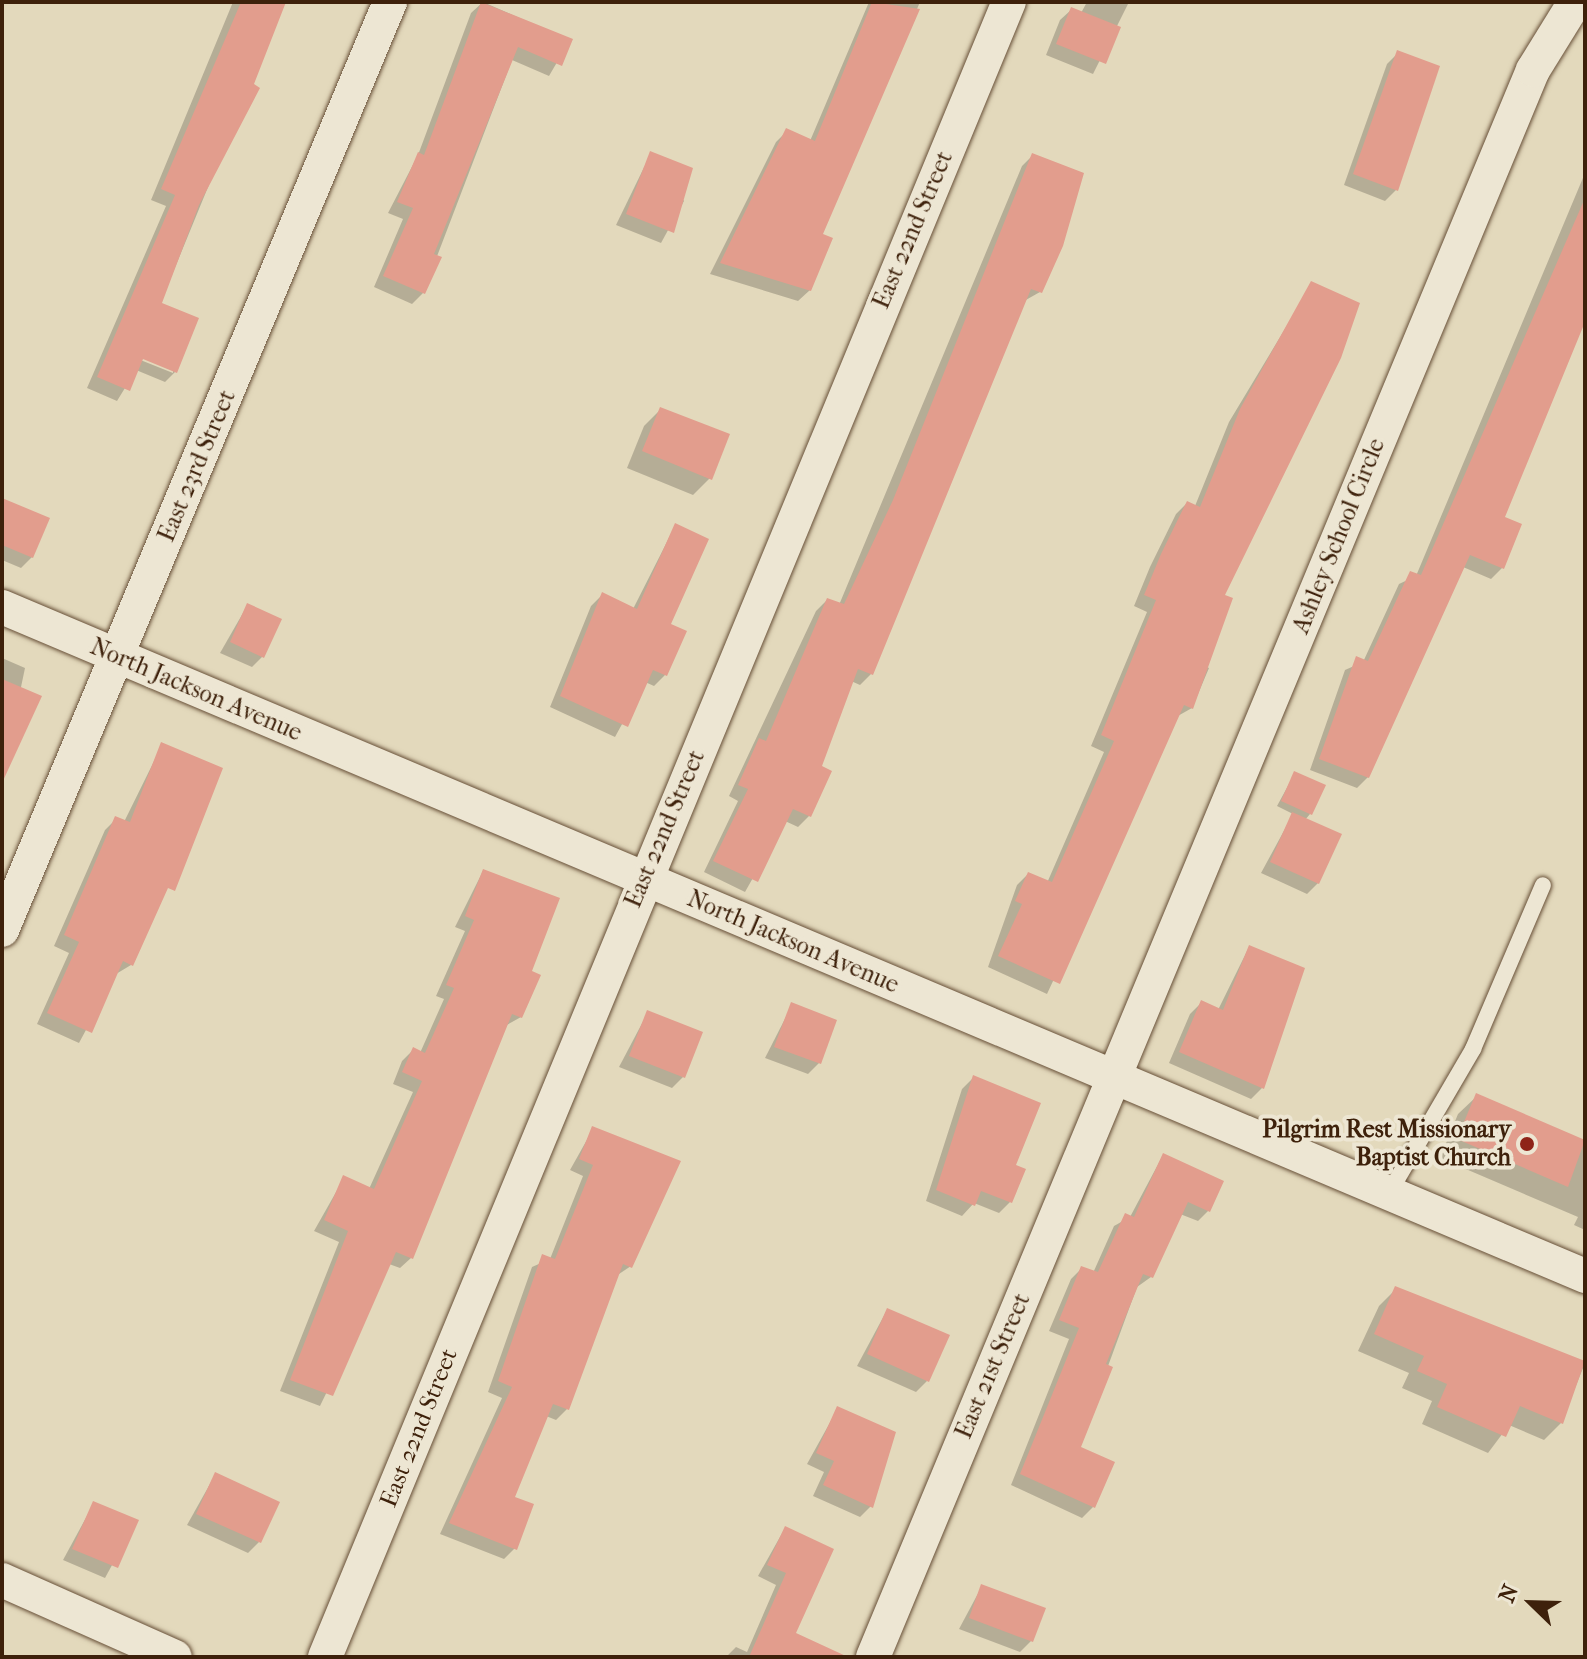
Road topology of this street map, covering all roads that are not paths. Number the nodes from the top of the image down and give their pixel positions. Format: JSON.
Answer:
{"nodes":[{"id":1,"x":390,"y":2,"type":"edge"},
{"id":2,"x":1009,"y":2,"type":"edge"},
{"id":3,"x":1575,"y":2,"type":"edge"},
{"id":4,"x":2,"y":607,"type":"edge"},
{"id":5,"x":117,"y":657,"type":"junction"},
{"id":6,"x":643,"y":880,"type":"junction"},
{"id":7,"x":1543,"y":885,"type":"dead end"},
{"id":8,"x":2,"y":930,"type":"edge"},
{"id":9,"x":1115,"y":1077,"type":"junction"},
{"id":10,"x":1389,"y":1193,"type":"junction"},
{"id":11,"x":1585,"y":1276,"type":"edge"},
{"id":12,"x":2,"y":1580,"type":"edge"},
{"id":13,"x":175,"y":1657,"type":"edge"},
{"id":14,"x":325,"y":1657,"type":"edge"},
{"id":15,"x":873,"y":1657,"type":"edge"}],
"edges":[{"from":1,"to":5,"type":"street","name":"East 23rd Street"},
{"from":2,"to":6,"type":"street","name":"East 22nd Street"},
{"from":3,"to":9,"type":"street","name":"Ashley School Circle"},
{"from":4,"to":5,"type":"street","name":"North Jackson Avenue"},
{"from":5,"to":6,"type":"street","name":"North Jackson Avenue"},
{"from":5,"to":8,"type":"street","name":"East 23rd Street"},
{"from":6,"to":9,"type":"street","name":"North Jackson Avenue"},
{"from":6,"to":14,"type":"street","name":"East 22nd Street"},
{"from":7,"to":10,"type":"lane"},
{"from":9,"to":10,"type":"street","name":"North Jackson Avenue"},
{"from":9,"to":15,"type":"street","name":"East 21st Street"},
{"from":10,"to":11,"type":"street","name":"North Jackson Avenue"},
{"from":12,"to":13,"type":"street"}]}
